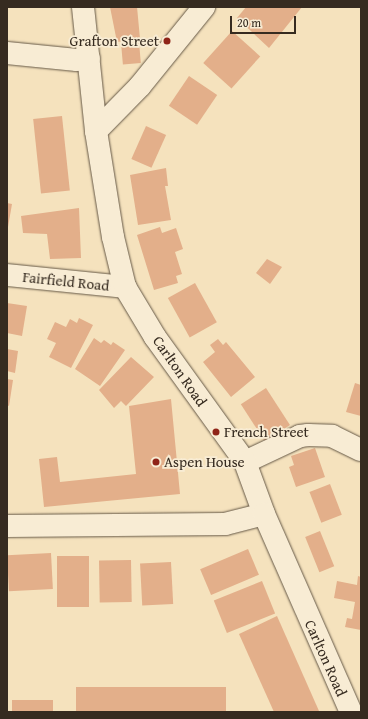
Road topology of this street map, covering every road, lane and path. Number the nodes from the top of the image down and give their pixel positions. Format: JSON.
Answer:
{"nodes":[{"id":1,"x":83,"y":7,"type":"edge"},
{"id":2,"x":204,"y":7,"type":"edge"},
{"id":3,"x":7,"y":53,"type":"edge"},
{"id":4,"x":90,"y":58,"type":"junction"},
{"id":5,"x":96,"y":130,"type":"junction"},
{"id":6,"x":7,"y":275,"type":"edge"},
{"id":7,"x":125,"y":287,"type":"junction"},
{"id":8,"x":361,"y":450,"type":"edge"},
{"id":9,"x":245,"y":462,"type":"junction"},
{"id":10,"x":264,"y":514,"type":"junction"},
{"id":11,"x":7,"y":526,"type":"edge"},
{"id":12,"x":351,"y":712,"type":"edge"}],
"edges":[{"from":1,"to":4,"type":"street","name":"Carlton Road"},
{"from":2,"to":5,"type":"street"},
{"from":3,"to":4,"type":"street"},
{"from":4,"to":5,"type":"street","name":"Carlton Road"},
{"from":5,"to":7,"type":"street","name":"Carlton Road"},
{"from":6,"to":7,"type":"street","name":"Fairfield Road"},
{"from":7,"to":9,"type":"street","name":"Carlton Road"},
{"from":8,"to":9,"type":"street"},
{"from":9,"to":10,"type":"street","name":"Carlton Road"},
{"from":10,"to":11,"type":"street"},
{"from":10,"to":12,"type":"street","name":"Carlton Road"}]}
